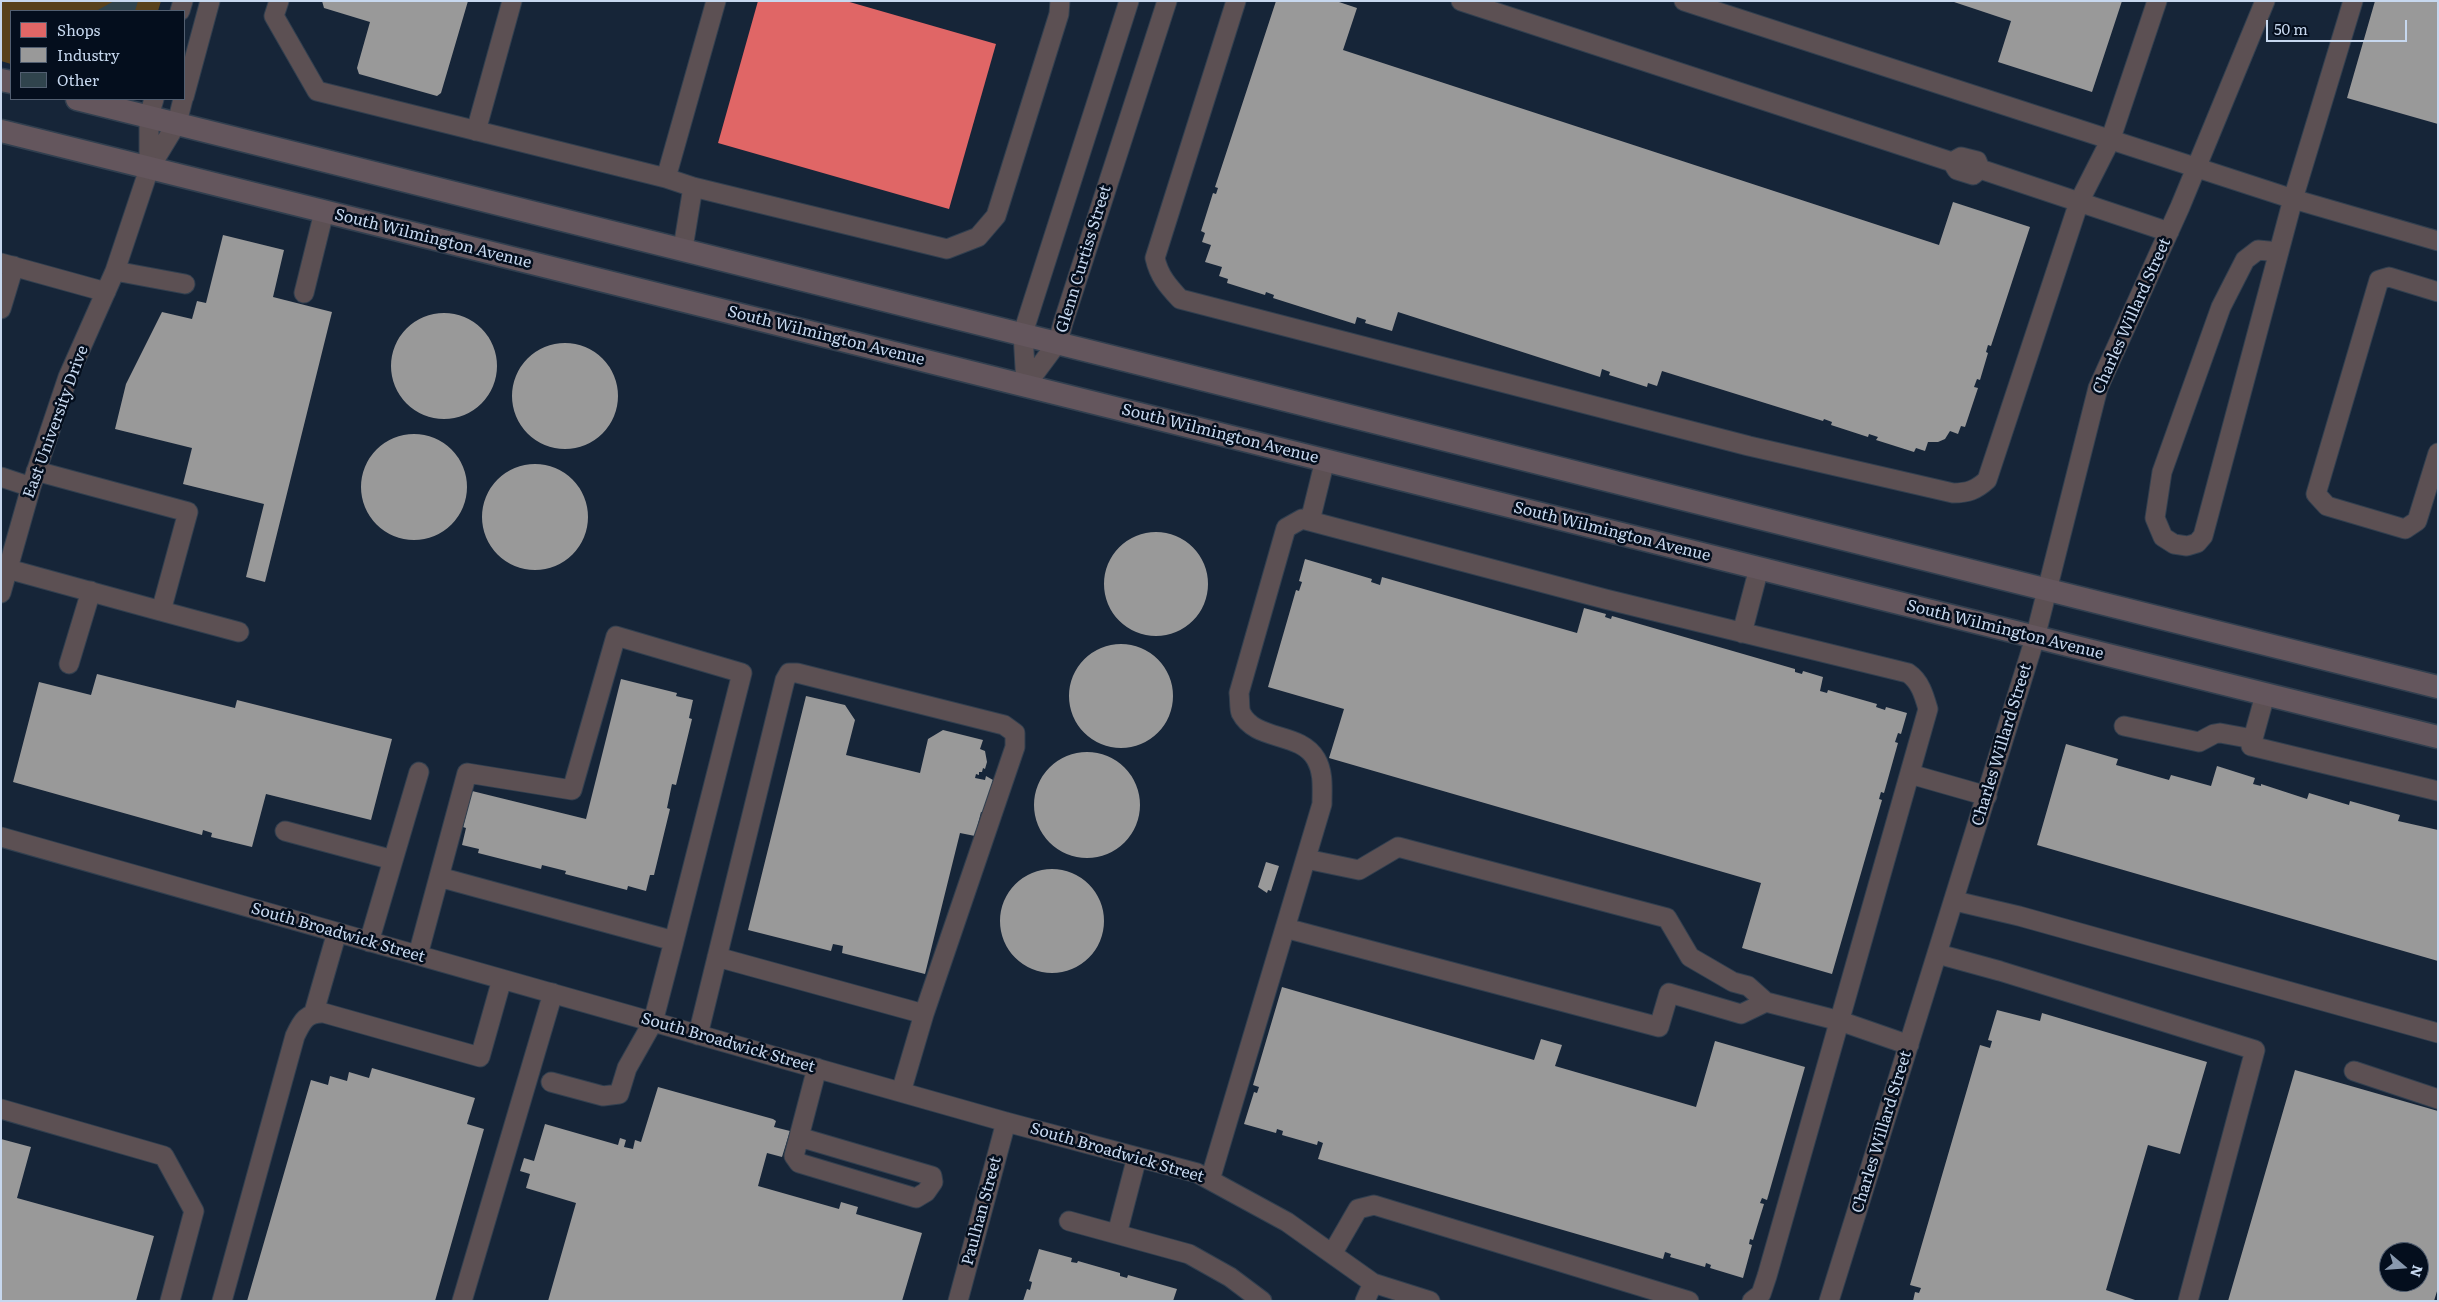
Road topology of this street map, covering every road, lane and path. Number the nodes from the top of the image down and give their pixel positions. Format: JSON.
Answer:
{"nodes":[{"id":1,"x":210,"y":1,"type":"edge"},
{"id":2,"x":279,"y":1,"type":"edge"},
{"id":3,"x":512,"y":1,"type":"edge"},
{"id":4,"x":716,"y":1,"type":"edge"},
{"id":5,"x":1060,"y":1,"type":"edge"},
{"id":6,"x":1129,"y":1,"type":"edge"},
{"id":7,"x":1167,"y":1,"type":"edge"},
{"id":8,"x":1236,"y":1,"type":"edge"},
{"id":9,"x":1461,"y":1,"type":"edge"},
{"id":10,"x":1684,"y":1,"type":"edge"},
{"id":11,"x":2157,"y":1,"type":"edge"},
{"id":12,"x":2265,"y":1,"type":"edge"},
{"id":13,"x":2353,"y":1,"type":"edge"},
{"id":14,"x":185,"y":94,"type":"edge"},
{"id":15,"x":86,"y":100,"type":"edge"},
{"id":16,"x":183,"y":100,"type":"edge"},
{"id":17,"x":151,"y":108,"type":"edge"},
{"id":18,"x":177,"y":123,"type":"junction"},
{"id":19,"x":1,"y":131,"type":"edge"},
{"id":20,"x":476,"y":131,"type":"junction"},
{"id":21,"x":2110,"y":141,"type":"junction"},
{"id":22,"x":149,"y":169,"type":"junction"},
{"id":23,"x":2196,"y":169,"type":"junction"},
{"id":24,"x":666,"y":178,"type":"junction"},
{"id":25,"x":693,"y":187,"type":"junction"},
{"id":26,"x":2293,"y":199,"type":"junction"},
{"id":27,"x":2079,"y":202,"type":"junction"},
{"id":28,"x":324,"y":212,"type":"junction"},
{"id":29,"x":2169,"y":232,"type":"junction"},
{"id":30,"x":2438,"y":240,"type":"edge"},
{"id":31,"x":683,"y":248,"type":"junction"},
{"id":32,"x":2279,"y":252,"type":"junction"},
{"id":33,"x":8,"y":264,"type":"edge"},
{"id":34,"x":115,"y":271,"type":"junction"},
{"id":35,"x":185,"y":284,"type":"dead end"},
{"id":36,"x":106,"y":292,"type":"junction"},
{"id":37,"x":2438,"y":292,"type":"edge"},
{"id":38,"x":304,"y":293,"type":"dead end"},
{"id":39,"x":1,"y":309,"type":"edge"},
{"id":40,"x":1023,"y":333,"type":"junction"},
{"id":41,"x":1058,"y":342,"type":"junction"},
{"id":42,"x":1026,"y":385,"type":"junction"},
{"id":43,"x":2438,"y":453,"type":"edge"},
{"id":44,"x":1325,"y":460,"type":"junction"},
{"id":45,"x":1,"y":478,"type":"edge"},
{"id":46,"x":34,"y":479,"type":"junction"},
{"id":47,"x":1310,"y":521,"type":"junction"},
{"id":48,"x":8,"y":568,"type":"junction"},
{"id":49,"x":1758,"y":568,"type":"junction"},
{"id":50,"x":2048,"y":589,"type":"junction"},
{"id":51,"x":91,"y":591,"type":"junction"},
{"id":52,"x":1,"y":593,"type":"edge"},
{"id":53,"x":161,"y":610,"type":"junction"},
{"id":54,"x":239,"y":632,"type":"dead end"},
{"id":55,"x":1742,"y":632,"type":"junction"},
{"id":56,"x":2035,"y":638,"type":"junction"},
{"id":57,"x":69,"y":664,"type":"dead end"},
{"id":58,"x":2438,"y":687,"type":"edge"},
{"id":59,"x":2265,"y":694,"type":"junction"},
{"id":60,"x":2124,"y":726,"type":"dead end"},
{"id":61,"x":2438,"y":737,"type":"edge"},
{"id":62,"x":2253,"y":739,"type":"junction"},
{"id":63,"x":419,"y":772,"type":"dead end"},
{"id":64,"x":1910,"y":774,"type":"junction"},
{"id":65,"x":2438,"y":791,"type":"edge"},
{"id":66,"x":1987,"y":796,"type":"junction"},
{"id":67,"x":285,"y":831,"type":"dead end"},
{"id":68,"x":1,"y":837,"type":"edge"},
{"id":69,"x":1306,"y":859,"type":"junction"},
{"id":70,"x":393,"y":860,"type":"junction"},
{"id":71,"x":439,"y":877,"type":"junction"},
{"id":72,"x":1954,"y":901,"type":"junction"},
{"id":73,"x":1285,"y":928,"type":"junction"},
{"id":74,"x":337,"y":932,"type":"junction"},
{"id":75,"x":674,"y":941,"type":"junction"},
{"id":76,"x":369,"y":942,"type":"junction"},
{"id":77,"x":1938,"y":954,"type":"junction"},
{"id":78,"x":418,"y":955,"type":"junction"},
{"id":79,"x":717,"y":957,"type":"junction"},
{"id":80,"x":502,"y":979,"type":"junction"},
{"id":81,"x":553,"y":994,"type":"junction"},
{"id":82,"x":1766,"y":1002,"type":"junction"},
{"id":83,"x":314,"y":1012,"type":"junction"},
{"id":84,"x":924,"y":1014,"type":"junction"},
{"id":85,"x":1840,"y":1021,"type":"junction"},
{"id":86,"x":652,"y":1022,"type":"junction"},
{"id":87,"x":2438,"y":1034,"type":"edge"},
{"id":88,"x":698,"y":1035,"type":"junction"},
{"id":89,"x":1909,"y":1045,"type":"junction"},
{"id":90,"x":818,"y":1068,"type":"junction"},
{"id":91,"x":2354,"y":1071,"type":"dead end"},
{"id":92,"x":552,"y":1082,"type":"dead end"},
{"id":93,"x":901,"y":1092,"type":"junction"},
{"id":94,"x":2438,"y":1099,"type":"edge"},
{"id":95,"x":1,"y":1109,"type":"edge"},
{"id":96,"x":1006,"y":1122,"type":"junction"},
{"id":97,"x":799,"y":1137,"type":"junction"},
{"id":98,"x":1137,"y":1157,"type":"junction"},
{"id":99,"x":1210,"y":1180,"type":"junction"},
{"id":100,"x":1069,"y":1221,"type":"dead end"},
{"id":101,"x":1117,"y":1234,"type":"junction"},
{"id":102,"x":1332,"y":1254,"type":"junction"},
{"id":103,"x":1373,"y":1283,"type":"junction"},
{"id":104,"x":170,"y":1301,"type":"edge"},
{"id":105,"x":222,"y":1301,"type":"edge"},
{"id":106,"x":462,"y":1301,"type":"edge"},
{"id":107,"x":958,"y":1301,"type":"edge"},
{"id":108,"x":1262,"y":1301,"type":"edge"},
{"id":109,"x":1365,"y":1301,"type":"edge"},
{"id":110,"x":1429,"y":1301,"type":"edge"},
{"id":111,"x":1689,"y":1301,"type":"edge"},
{"id":112,"x":1752,"y":1301,"type":"edge"},
{"id":113,"x":1829,"y":1301,"type":"edge"},
{"id":114,"x":2188,"y":1301,"type":"edge"}],
"edges":[{"from":1,"to":14,"type":"street","name":"East University Drive"},
{"from":2,"to":20,"type":"street"},
{"from":3,"to":20,"type":"street"},
{"from":4,"to":24,"type":"street"},
{"from":5,"to":25,"type":"street"},
{"from":6,"to":40,"type":"street"},
{"from":7,"to":41,"type":"street","name":"Glenn Curtiss Street"},
{"from":8,"to":27,"type":"street"},
{"from":9,"to":27,"type":"street"},
{"from":10,"to":21,"type":"street"},
{"from":11,"to":21,"type":"street"},
{"from":12,"to":23,"type":"street","name":"Charles Willard Street"},
{"from":13,"to":26,"type":"street"},
{"from":15,"to":17,"type":"main road"},
{"from":16,"to":18,"type":"street","name":"East University Drive"},
{"from":17,"to":18,"type":"main road"},
{"from":17,"to":22,"type":"street","name":"East University Drive"},
{"from":18,"to":22,"type":"street","name":"East University Drive"},
{"from":18,"to":31,"type":"main road"},
{"from":19,"to":22,"type":"main road","name":"South Wilmington Avenue"},
{"from":20,"to":24,"type":"street"},
{"from":21,"to":23,"type":"street"},
{"from":21,"to":27,"type":"street"},
{"from":22,"to":28,"type":"main road","name":"South Wilmington Avenue"},
{"from":22,"to":34,"type":"street","name":"East University Drive"},
{"from":23,"to":26,"type":"street"},
{"from":23,"to":29,"type":"street","name":"Charles Willard Street"},
{"from":24,"to":25,"type":"street"},
{"from":25,"to":31,"type":"street"},
{"from":26,"to":30,"type":"street"},
{"from":26,"to":32,"type":"street"},
{"from":27,"to":29,"type":"street"},
{"from":28,"to":38,"type":"street"},
{"from":28,"to":42,"type":"main road","name":"South Wilmington Avenue"},
{"from":29,"to":50,"type":"street","name":"Charles Willard Street"},
{"from":31,"to":40,"type":"main road"},
{"from":32,"to":32,"type":"street"},
{"from":33,"to":36,"type":"street"},
{"from":33,"to":39,"type":"street"},
{"from":34,"to":35,"type":"street"},
{"from":34,"to":36,"type":"street","name":"East University Drive"},
{"from":36,"to":46,"type":"street","name":"East University Drive"},
{"from":37,"to":43,"type":"street"},
{"from":40,"to":41,"type":"main road"},
{"from":40,"to":42,"type":"street"},
{"from":41,"to":42,"type":"street","name":"Glenn Curtiss Street"},
{"from":41,"to":50,"type":"main road"},
{"from":42,"to":44,"type":"main road","name":"South Wilmington Avenue"},
{"from":44,"to":47,"type":"street"},
{"from":44,"to":49,"type":"main road","name":"South Wilmington Avenue"},
{"from":45,"to":46,"type":"street"},
{"from":46,"to":48,"type":"street","name":"East University Drive"},
{"from":46,"to":53,"type":"street"},
{"from":47,"to":55,"type":"street"},
{"from":47,"to":69,"type":"street"},
{"from":48,"to":51,"type":"street"},
{"from":48,"to":52,"type":"street","name":"East University Drive"},
{"from":49,"to":55,"type":"street"},
{"from":49,"to":56,"type":"main road","name":"South Wilmington Avenue"},
{"from":50,"to":56,"type":"street","name":"Charles Willard Street"},
{"from":50,"to":58,"type":"main road"},
{"from":51,"to":53,"type":"street"},
{"from":51,"to":57,"type":"street"},
{"from":53,"to":54,"type":"street"},
{"from":55,"to":64,"type":"street"},
{"from":56,"to":59,"type":"main road","name":"South Wilmington Avenue"},
{"from":56,"to":66,"type":"street","name":"Charles Willard Street"},
{"from":59,"to":61,"type":"main road","name":"South Wilmington Avenue"},
{"from":59,"to":62,"type":"street"},
{"from":60,"to":62,"type":"street"},
{"from":62,"to":65,"type":"street"},
{"from":63,"to":70,"type":"street"},
{"from":64,"to":66,"type":"street"},
{"from":64,"to":85,"type":"street"},
{"from":66,"to":72,"type":"street","name":"Charles Willard Street"},
{"from":67,"to":70,"type":"street"},
{"from":68,"to":74,"type":"street","name":"South Broadwick Street"},
{"from":69,"to":73,"type":"street"},
{"from":69,"to":82,"type":"street"},
{"from":70,"to":76,"type":"street"},
{"from":71,"to":75,"type":"street"},
{"from":71,"to":75,"type":"street"},
{"from":71,"to":78,"type":"street"},
{"from":72,"to":77,"type":"street","name":"Charles Willard Street"},
{"from":72,"to":87,"type":"street"},
{"from":73,"to":82,"type":"street"},
{"from":73,"to":99,"type":"street"},
{"from":74,"to":76,"type":"street","name":"South Broadwick Street"},
{"from":74,"to":83,"type":"street"},
{"from":75,"to":86,"type":"street"},
{"from":76,"to":78,"type":"street","name":"South Broadwick Street"},
{"from":77,"to":89,"type":"street","name":"Charles Willard Street"},
{"from":77,"to":114,"type":"street"},
{"from":78,"to":80,"type":"street","name":"South Broadwick Street"},
{"from":79,"to":84,"type":"street"},
{"from":79,"to":84,"type":"street"},
{"from":79,"to":88,"type":"street"},
{"from":80,"to":81,"type":"street","name":"South Broadwick Street"},
{"from":80,"to":83,"type":"street"},
{"from":81,"to":86,"type":"street","name":"South Broadwick Street"},
{"from":81,"to":106,"type":"street"},
{"from":82,"to":85,"type":"street"},
{"from":83,"to":105,"type":"street"},
{"from":84,"to":93,"type":"street"},
{"from":85,"to":89,"type":"street"},
{"from":85,"to":112,"type":"street"},
{"from":86,"to":88,"type":"street","name":"South Broadwick Street"},
{"from":86,"to":92,"type":"street"},
{"from":88,"to":90,"type":"street","name":"South Broadwick Street"},
{"from":89,"to":113,"type":"street","name":"Charles Willard Street"},
{"from":90,"to":93,"type":"street","name":"South Broadwick Street"},
{"from":90,"to":97,"type":"street"},
{"from":91,"to":94,"type":"street"},
{"from":93,"to":96,"type":"street","name":"South Broadwick Street"},
{"from":95,"to":104,"type":"street"},
{"from":96,"to":98,"type":"street","name":"South Broadwick Street"},
{"from":96,"to":107,"type":"street","name":"Paulhan Street"},
{"from":97,"to":97,"type":"street"},
{"from":98,"to":99,"type":"street","name":"South Broadwick Street"},
{"from":98,"to":101,"type":"street"},
{"from":99,"to":102,"type":"street","name":"South Broadwick Street"},
{"from":100,"to":101,"type":"street"},
{"from":101,"to":108,"type":"street"},
{"from":102,"to":103,"type":"street","name":"South Broadwick Street"},
{"from":102,"to":111,"type":"street"},
{"from":103,"to":109,"type":"street"},
{"from":103,"to":110,"type":"street","name":"South Broadwick Street"}]}
